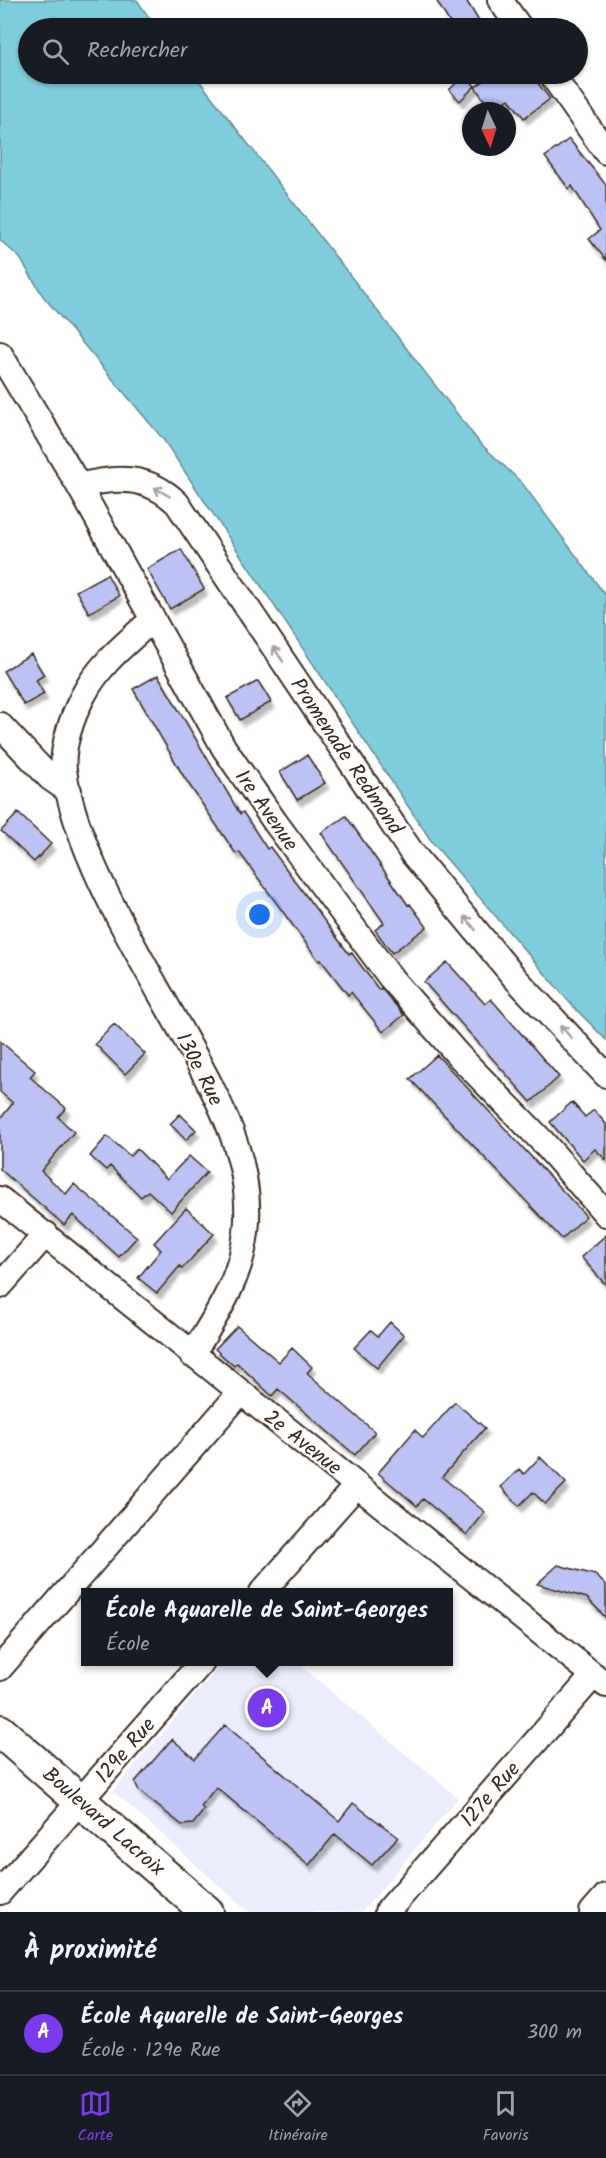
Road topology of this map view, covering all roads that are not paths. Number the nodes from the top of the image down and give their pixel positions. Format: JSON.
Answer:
{"nodes":[{"id":1,"x":500,"y":0,"type":"edge"},
{"id":2,"x":513,"y":18,"type":"edge"},
{"id":3,"x":558,"y":84,"type":"edge"},
{"id":4,"x":606,"y":152,"type":"edge"},
{"id":5,"x":0,"y":354,"type":"edge"},
{"id":6,"x":79,"y":486,"type":"junction"},
{"id":7,"x":153,"y":619,"type":"junction"},
{"id":8,"x":0,"y":725,"type":"edge"},
{"id":9,"x":69,"y":791,"type":"junction"},
{"id":10,"x":606,"y":1075,"type":"edge"},
{"id":11,"x":0,"y":1199,"type":"edge"},
{"id":12,"x":606,"y":1214,"type":"edge"},
{"id":13,"x":46,"y":1234,"type":"junction"},
{"id":14,"x":0,"y":1286,"type":"edge"},
{"id":15,"x":192,"y":1355,"type":"junction"},
{"id":16,"x":240,"y":1393,"type":"junction"},
{"id":17,"x":357,"y":1485,"type":"junction"},
{"id":18,"x":266,"y":1588,"type":"edge"},
{"id":19,"x":198,"y":1666,"type":"edge"},
{"id":20,"x":0,"y":1668,"type":"edge"},
{"id":21,"x":600,"y":1680,"type":"edge"},
{"id":22,"x":0,"y":1731,"type":"edge"},
{"id":23,"x":80,"y":1801,"type":"junction"},
{"id":24,"x":0,"y":1892,"type":"edge"},
{"id":25,"x":606,"y":1896,"type":"edge"},
{"id":26,"x":196,"y":1908,"type":"edge"},
{"id":27,"x":387,"y":1912,"type":"edge"},
{"id":28,"x":592,"y":1912,"type":"edge"}],
"edges":[{"from":1,"to":2,"type":"street"},
{"from":3,"to":4,"type":"street"},
{"from":5,"to":6,"type":"street","name":"1re Avenue"},
{"from":6,"to":7,"type":"street","name":"1re Avenue"},
{"from":10,"to":6,"type":"street","name":"Promenade Redmond","one_way":true},
{"from":7,"to":9,"type":"street","name":"130e Rue"},
{"from":7,"to":12,"type":"street","name":"1re Avenue"},
{"from":8,"to":9,"type":"street"},
{"from":9,"to":15,"type":"street","name":"130e Rue"},
{"from":11,"to":13,"type":"street","name":"2e Avenue"},
{"from":13,"to":14,"type":"street"},
{"from":13,"to":15,"type":"street","name":"2e Avenue"},
{"from":15,"to":16,"type":"street","name":"2e Avenue"},
{"from":16,"to":17,"type":"street","name":"2e Avenue"},
{"from":16,"to":20,"type":"street"},
{"from":17,"to":18,"type":"street"},
{"from":17,"to":21,"type":"street","name":"2e Avenue"},
{"from":19,"to":23,"type":"street","name":"129e Rue"},
{"from":21,"to":27,"type":"street","name":"127e Rue"},
{"from":22,"to":23,"type":"main road","name":"Boulevard Lacroix"},
{"from":23,"to":24,"type":"street","name":"129e Rue"},
{"from":23,"to":26,"type":"main road","name":"Boulevard Lacroix"},
{"from":25,"to":28,"type":"street"}]}
